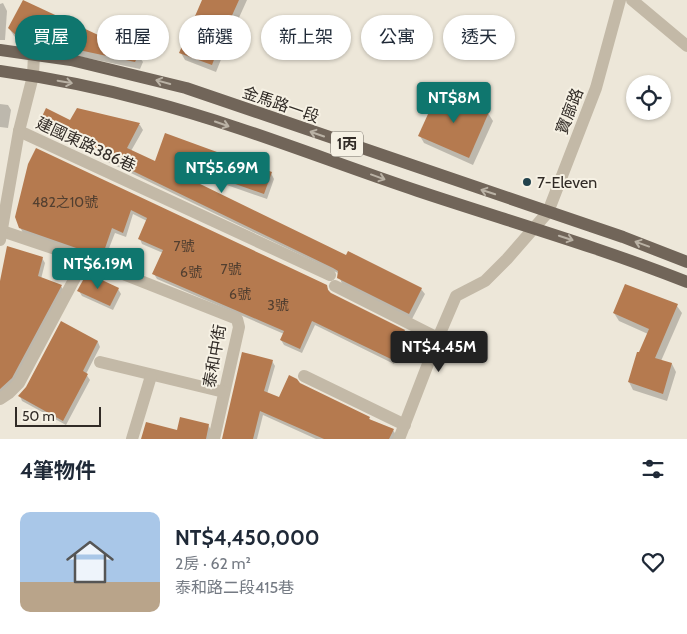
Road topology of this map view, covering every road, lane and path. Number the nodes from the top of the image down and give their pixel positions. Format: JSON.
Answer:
{"nodes":[{"id":1,"x":620,"y":0,"type":"edge"},
{"id":2,"x":632,"y":0,"type":"edge"},
{"id":3,"x":687,"y":46,"type":"edge"},
{"id":4,"x":0,"y":50,"type":"edge"},
{"id":5,"x":15,"y":52,"type":"edge"},
{"id":6,"x":34,"y":60,"type":"edge"},
{"id":7,"x":71,"y":60,"type":"edge"},
{"id":8,"x":0,"y":71,"type":"edge"},
{"id":9,"x":33,"y":76,"type":"junction"},
{"id":10,"x":19,"y":131,"type":"junction"},
{"id":11,"x":548,"y":212,"type":"junction"},
{"id":12,"x":534,"y":227,"type":"junction"},
{"id":13,"x":1,"y":236,"type":"edge"},
{"id":14,"x":85,"y":259,"type":"junction"},
{"id":15,"x":687,"y":262,"type":"edge"},
{"id":16,"x":687,"y":282,"type":"edge"},
{"id":17,"x":438,"y":338,"type":"junction"},
{"id":18,"x":100,"y":362,"type":"dead end"},
{"id":19,"x":151,"y":376,"type":"junction"},
{"id":20,"x":304,"y":376,"type":"dead end"},
{"id":21,"x":224,"y":392,"type":"junction"},
{"id":22,"x":0,"y":399,"type":"edge"},
{"id":23,"x":405,"y":425,"type":"junction"},
{"id":24,"x":132,"y":439,"type":"edge"},
{"id":25,"x":214,"y":439,"type":"edge"},
{"id":26,"x":399,"y":439,"type":"edge"}],
"edges":[{"from":1,"to":11,"type":"street","name":"寶廍路"},
{"from":2,"to":3,"type":"street"},
{"from":4,"to":5,"type":"main road","name":"金馬路一段","number":"1丙"},
{"from":6,"to":9,"type":"street"},
{"from":11,"to":7,"type":"main road","name":"金馬路一段","number":"1丙","one_way":true},
{"from":8,"to":9,"type":"main road","number":"1丙"},
{"from":9,"to":10,"type":"street"},
{"from":9,"to":12,"type":"main road","number":"1丙","one_way":true},
{"from":10,"to":13,"type":"street"},
{"from":10,"to":17,"type":"street","name":"建國東路386巷"},
{"from":11,"to":12,"type":"street","name":"寶廍路"},
{"from":15,"to":11,"type":"main road","name":"金馬路一段","number":"1丙","one_way":true},
{"from":12,"to":16,"type":"main road","number":"1丙","one_way":true},
{"from":12,"to":17,"type":"street","name":"寶廍路"},
{"from":13,"to":14,"type":"street","name":"泰和中街"},
{"from":14,"to":21,"type":"street","name":"泰和中街"},
{"from":14,"to":22,"type":"street"},
{"from":17,"to":23,"type":"street","name":"寶廍路"},
{"from":18,"to":19,"type":"street"},
{"from":19,"to":21,"type":"street"},
{"from":19,"to":24,"type":"street"},
{"from":20,"to":23,"type":"street"},
{"from":21,"to":25,"type":"street","name":"泰和中街"},
{"from":23,"to":26,"type":"street","name":"寶廍路"}]}
